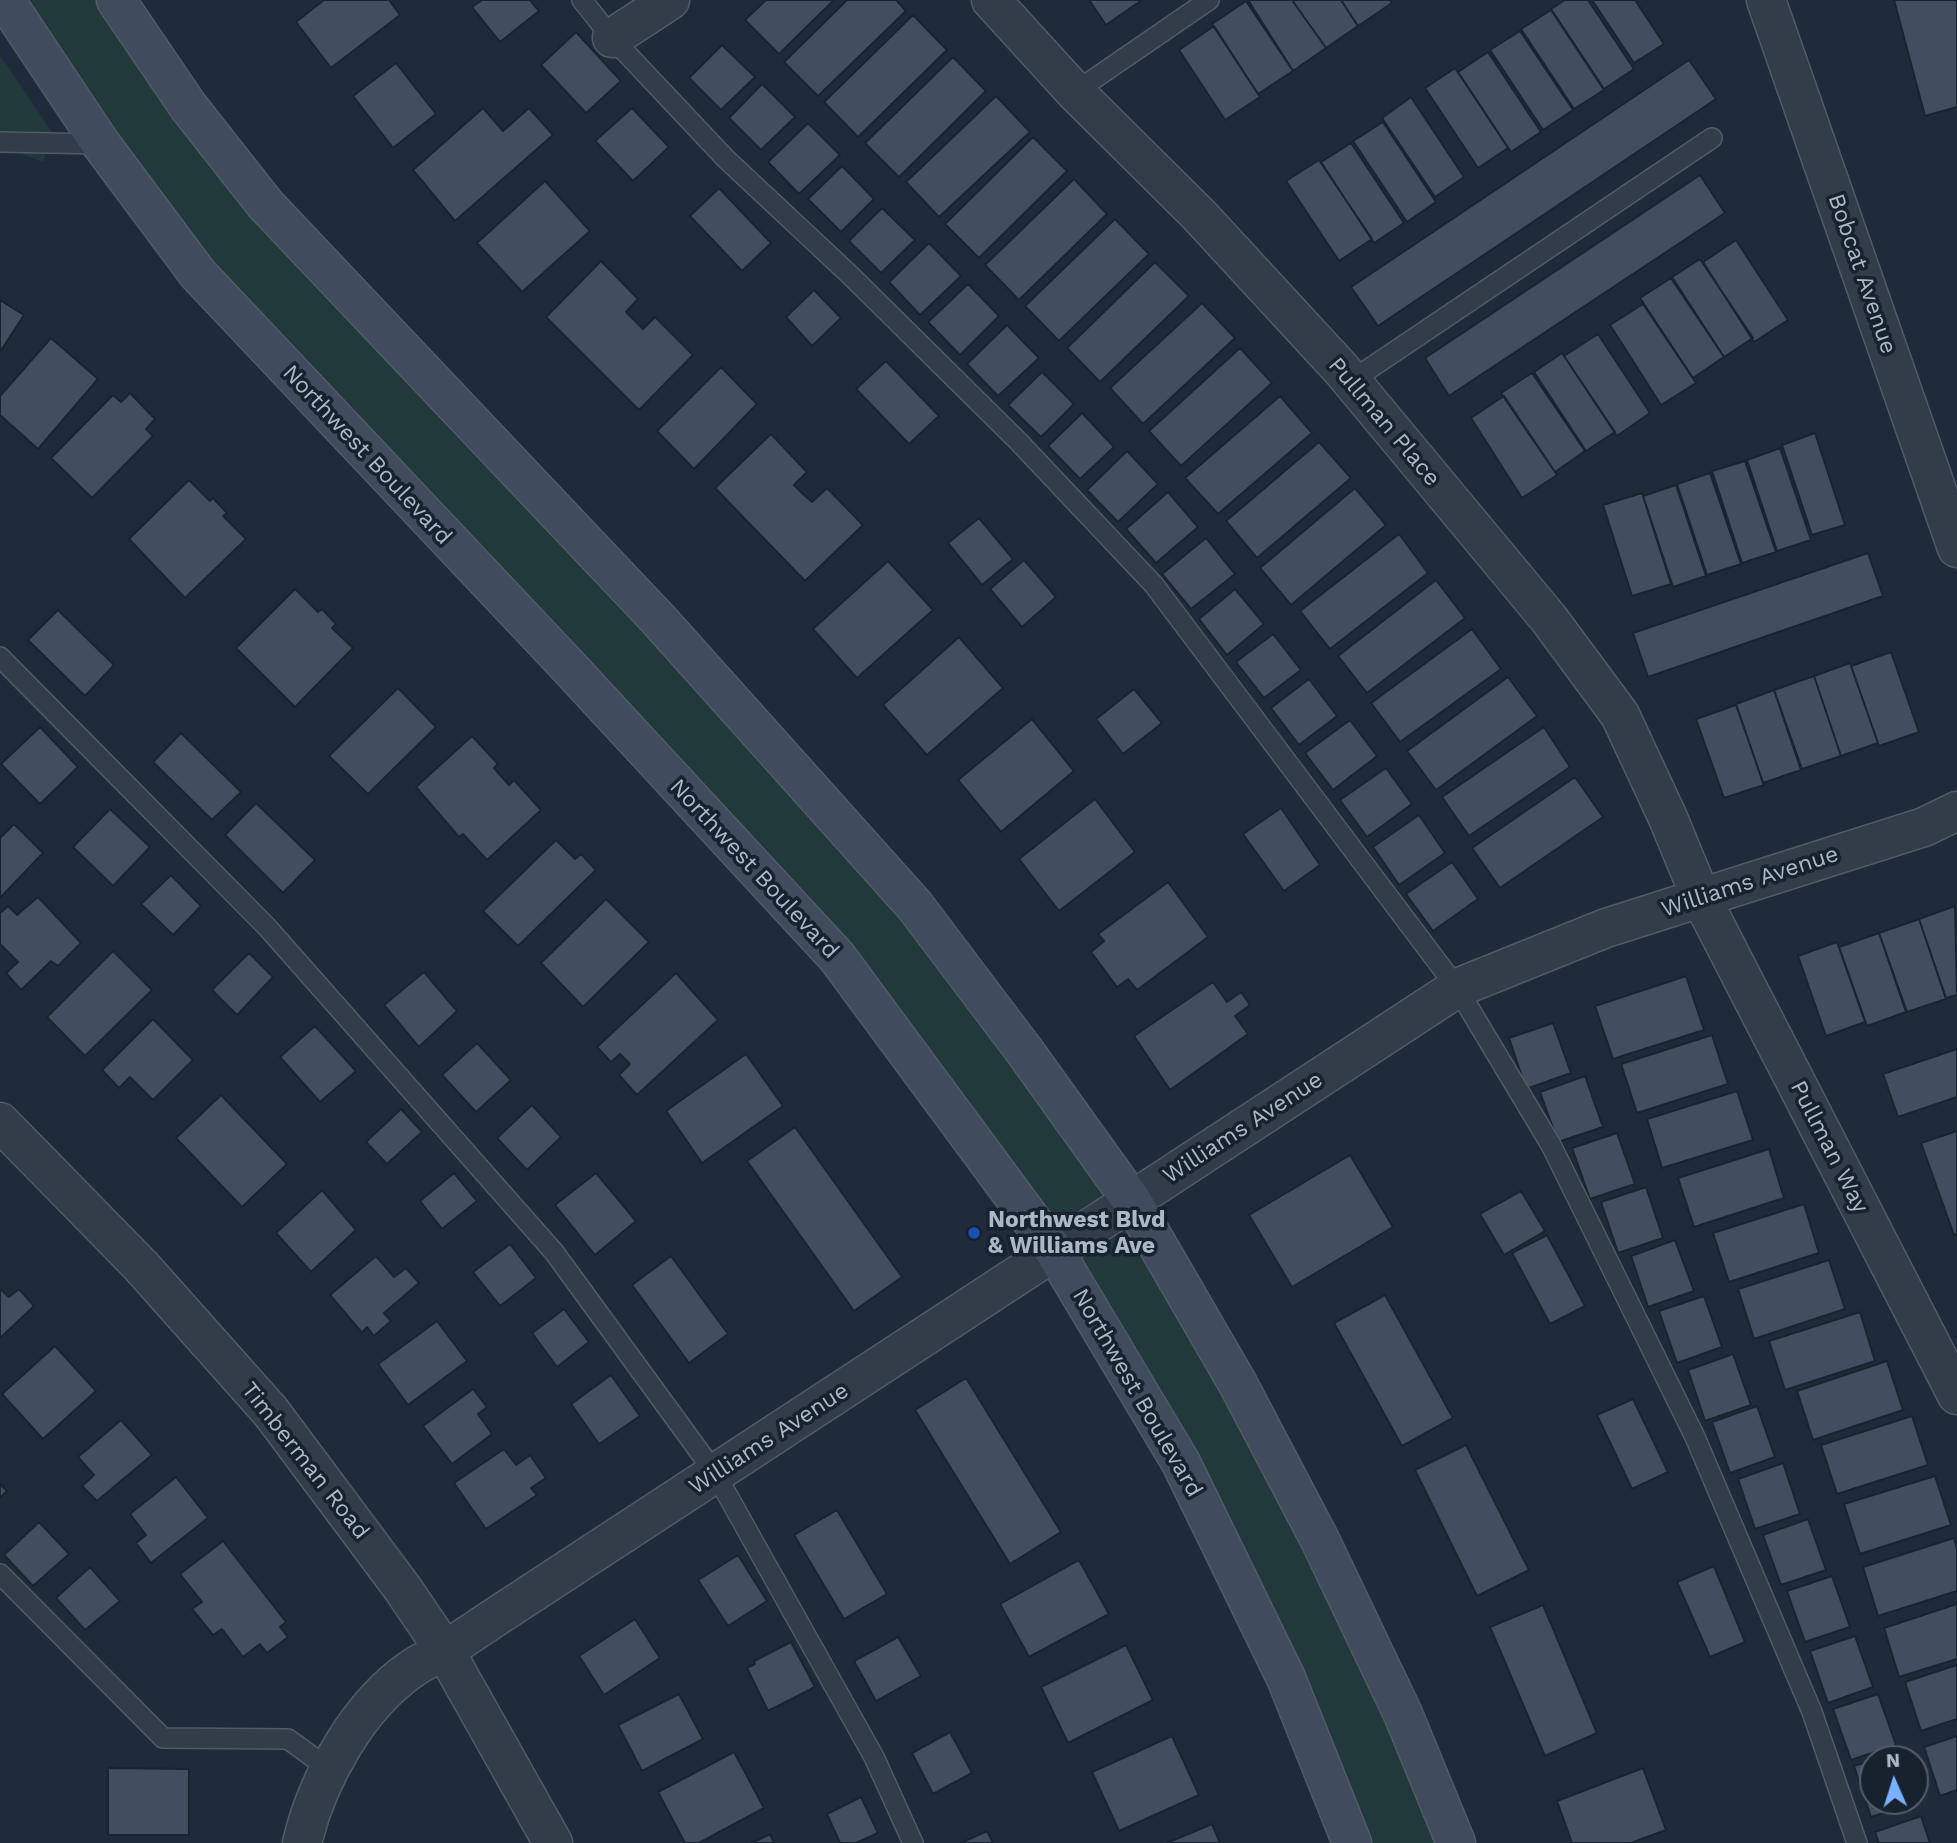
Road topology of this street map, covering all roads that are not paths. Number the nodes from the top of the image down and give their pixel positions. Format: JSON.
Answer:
{"nodes":[{"id":1,"x":5,"y":0,"type":"edge"},
{"id":2,"x":116,"y":0,"type":"edge"},
{"id":3,"x":582,"y":0,"type":"edge"},
{"id":4,"x":670,"y":0,"type":"edge"},
{"id":5,"x":991,"y":0,"type":"edge"},
{"id":6,"x":1209,"y":0,"type":"edge"},
{"id":7,"x":1766,"y":0,"type":"edge"},
{"id":8,"x":612,"y":38,"type":"junction"},
{"id":9,"x":1075,"y":92,"type":"junction"},
{"id":10,"x":1712,"y":138,"type":"dead end"},
{"id":11,"x":0,"y":142,"type":"edge"},
{"id":12,"x":101,"y":144,"type":"junction"},
{"id":13,"x":1351,"y":381,"type":"junction"},
{"id":14,"x":1957,"y":548,"type":"edge"},
{"id":15,"x":0,"y":657,"type":"edge"},
{"id":16,"x":1957,"y":811,"type":"edge"},
{"id":17,"x":1701,"y":898,"type":"junction"},
{"id":18,"x":1457,"y":988,"type":"junction"},
{"id":19,"x":0,"y":1122,"type":"edge"},
{"id":20,"x":1132,"y":1201,"type":"junction"},
{"id":21,"x":1055,"y":1252,"type":"junction"},
{"id":22,"x":1957,"y":1395,"type":"edge"},
{"id":23,"x":716,"y":1473,"type":"junction"},
{"id":24,"x":0,"y":1574,"type":"edge"},
{"id":25,"x":444,"y":1651,"type":"junction"},
{"id":26,"x":329,"y":1769,"type":"junction"},
{"id":27,"x":302,"y":1843,"type":"edge"},
{"id":28,"x":553,"y":1843,"type":"edge"},
{"id":29,"x":913,"y":1843,"type":"edge"},
{"id":30,"x":1352,"y":1843,"type":"edge"},
{"id":31,"x":1456,"y":1843,"type":"edge"},
{"id":32,"x":1857,"y":1843,"type":"edge"}],
"edges":[{"from":1,"to":12,"type":"main road","name":"Northwest Boulevard"},
{"from":2,"to":20,"type":"main road"},
{"from":3,"to":8,"type":"lane"},
{"from":4,"to":8,"type":"street"},
{"from":5,"to":9,"type":"street","name":"Pullman Place"},
{"from":6,"to":9,"type":"lane"},
{"from":7,"to":14,"type":"street","name":"Bobcat Avenue"},
{"from":8,"to":18,"type":"lane"},
{"from":9,"to":13,"type":"street","name":"Pullman Place"},
{"from":10,"to":13,"type":"lane"},
{"from":11,"to":12,"type":"lane"},
{"from":12,"to":21,"type":"main road","name":"Northwest Boulevard"},
{"from":13,"to":17,"type":"street","name":"Pullman Place"},
{"from":15,"to":23,"type":"lane"},
{"from":16,"to":17,"type":"street","name":"Williams Avenue"},
{"from":17,"to":18,"type":"street","name":"Williams Avenue"},
{"from":17,"to":22,"type":"street","name":"Pullman Way"},
{"from":18,"to":20,"type":"street","name":"Williams Avenue"},
{"from":18,"to":32,"type":"lane"},
{"from":19,"to":25,"type":"street","name":"Timberman Road"},
{"from":20,"to":21,"type":"street","name":"Williams Avenue"},
{"from":20,"to":31,"type":"main road"},
{"from":21,"to":23,"type":"street","name":"Williams Avenue"},
{"from":21,"to":30,"type":"main road","name":"Northwest Boulevard"},
{"from":23,"to":25,"type":"street","name":"Williams Avenue"},
{"from":23,"to":29,"type":"lane"},
{"from":24,"to":26,"type":"lane"},
{"from":25,"to":26,"type":"street","name":"Williams Avenue"},
{"from":25,"to":28,"type":"street","name":"Timberman Road"},
{"from":26,"to":27,"type":"street","name":"Williams Avenue"}]}
